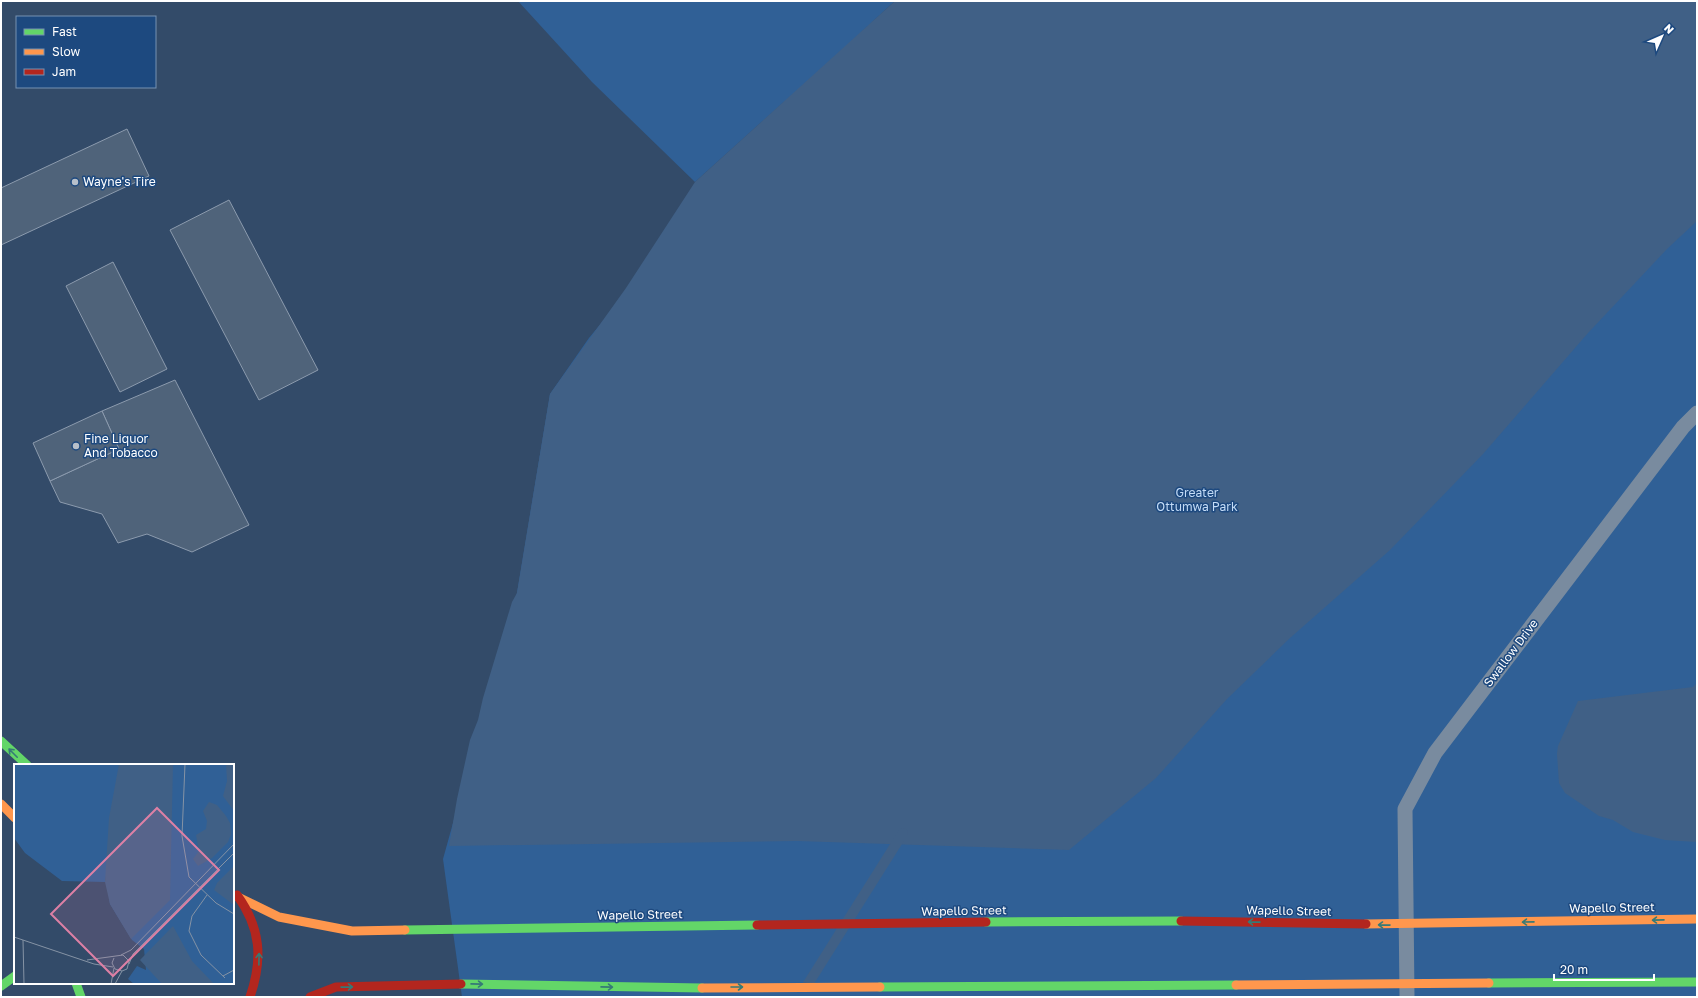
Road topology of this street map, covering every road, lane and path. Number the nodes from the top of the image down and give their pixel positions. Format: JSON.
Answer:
{"nodes":[{"id":1,"x":1697,"y":412,"type":"edge"},
{"id":2,"x":1,"y":741,"type":"edge"},
{"id":3,"x":26,"y":764,"type":"edge"},
{"id":4,"x":1,"y":804,"type":"edge"},
{"id":5,"x":14,"y":817,"type":"edge"},
{"id":6,"x":236,"y":894,"type":"edge"},
{"id":7,"x":1697,"y":919,"type":"edge"},
{"id":8,"x":1405,"y":925,"type":"junction"},
{"id":9,"x":14,"y":977,"type":"edge"},
{"id":10,"x":1697,"y":982,"type":"edge"},
{"id":11,"x":76,"y":984,"type":"edge"},
{"id":12,"x":1,"y":986,"type":"edge"},
{"id":13,"x":1407,"y":991,"type":"edge"},
{"id":14,"x":81,"y":997,"type":"edge"},
{"id":15,"x":250,"y":997,"type":"edge"},
{"id":16,"x":310,"y":997,"type":"edge"}],
"edges":[{"from":1,"to":8,"type":"lane","name":"Swallow Drive"},
{"from":3,"to":2,"type":"main road","one_way":true},
{"from":4,"to":5,"type":"main road"},
{"from":8,"to":6,"type":"main road","name":"Wapello Street","one_way":true},
{"from":15,"to":6,"type":"main road","one_way":true},
{"from":7,"to":8,"type":"main road","name":"Wapello Street","one_way":true},
{"from":8,"to":13,"type":"lane","name":"Swallow Drive"},
{"from":9,"to":12,"type":"main road"},
{"from":10,"to":13,"type":"main road"},
{"from":11,"to":14,"type":"main road"},
{"from":16,"to":13,"type":"main road","one_way":true}]}
